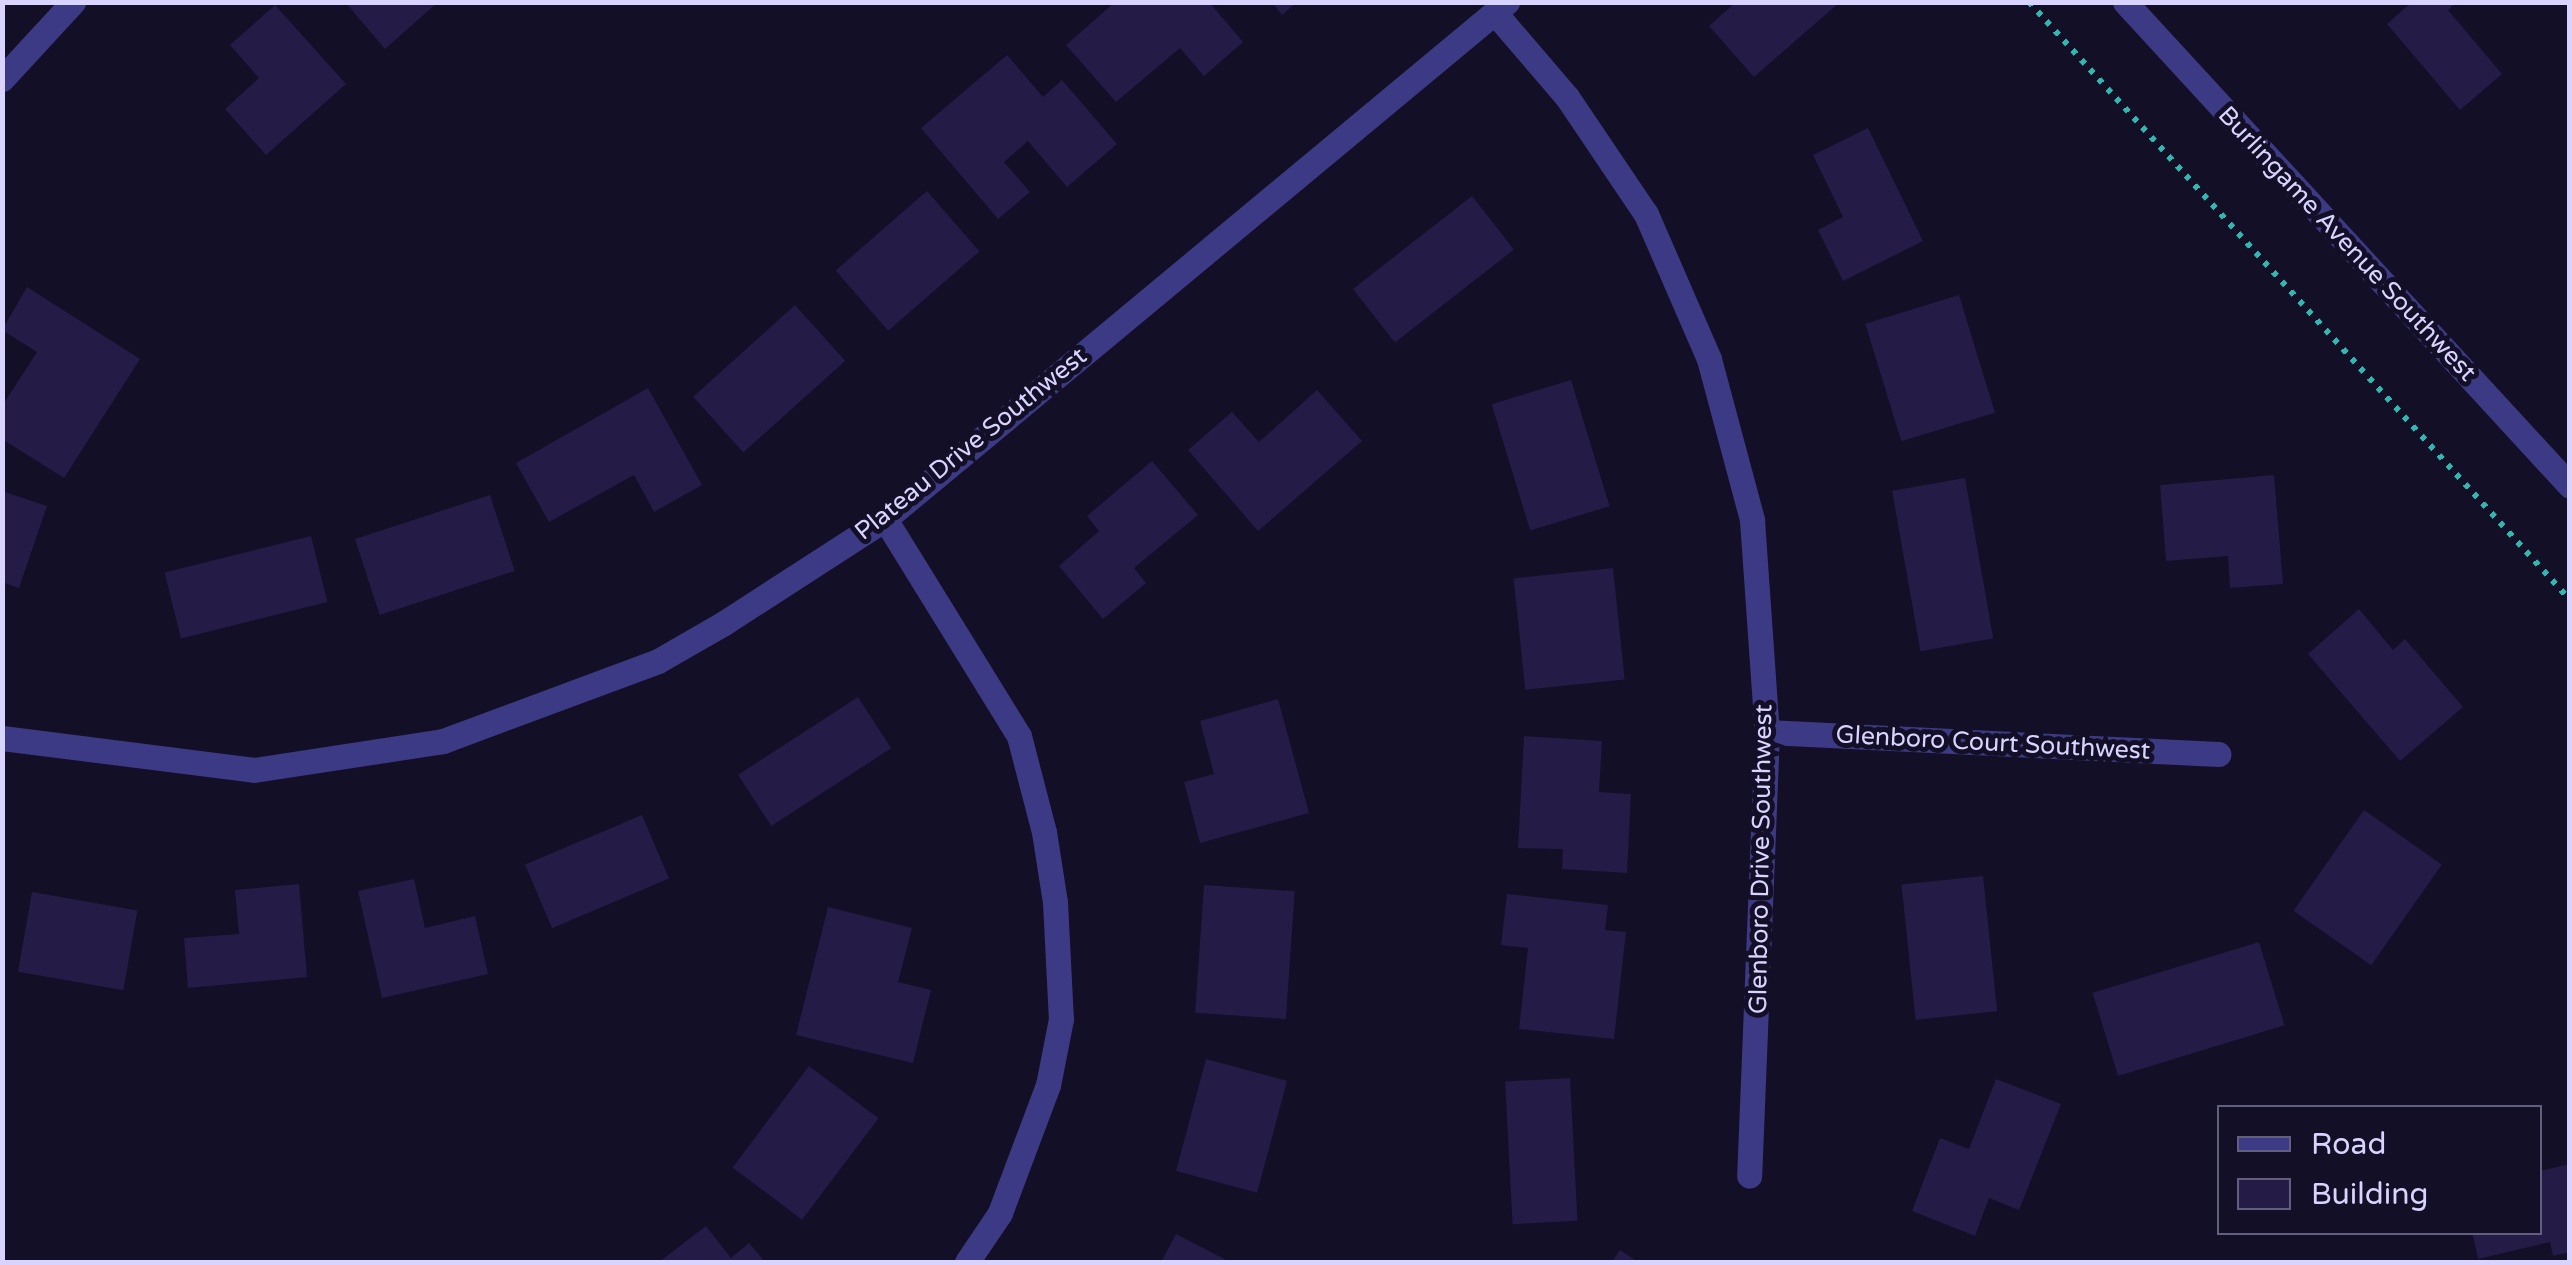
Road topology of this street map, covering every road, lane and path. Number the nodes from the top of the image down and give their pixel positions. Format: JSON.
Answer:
{"nodes":[{"id":1,"x":73,"y":2,"type":"edge"},
{"id":2,"x":2029,"y":2,"type":"edge"},
{"id":3,"x":2126,"y":3,"type":"edge"},
{"id":4,"x":1501,"y":8,"type":"edge"},
{"id":5,"x":2,"y":79,"type":"edge"},
{"id":6,"x":2570,"y":486,"type":"edge"},
{"id":7,"x":884,"y":519,"type":"junction"},
{"id":8,"x":2570,"y":600,"type":"edge"},
{"id":9,"x":1768,"y":732,"type":"junction"},
{"id":10,"x":2,"y":738,"type":"edge"},
{"id":11,"x":2218,"y":754,"type":"dead end"},
{"id":12,"x":1748,"y":1176,"type":"dead end"},
{"id":13,"x":967,"y":1262,"type":"edge"}],
"edges":[{"from":1,"to":5,"type":"street"},
{"from":2,"to":8,"type":"path"},
{"from":3,"to":6,"type":"street","name":"Burlingame Avenue Southwest"},
{"from":4,"to":7,"type":"street","name":"Plateau Drive Southwest"},
{"from":4,"to":9,"type":"street","name":"Glenboro Drive Southwest"},
{"from":7,"to":10,"type":"street","name":"Plateau Drive Southwest"},
{"from":7,"to":13,"type":"street"},
{"from":9,"to":11,"type":"street","name":"Glenboro Court Southwest"},
{"from":9,"to":12,"type":"street","name":"Glenboro Drive Southwest"}]}
